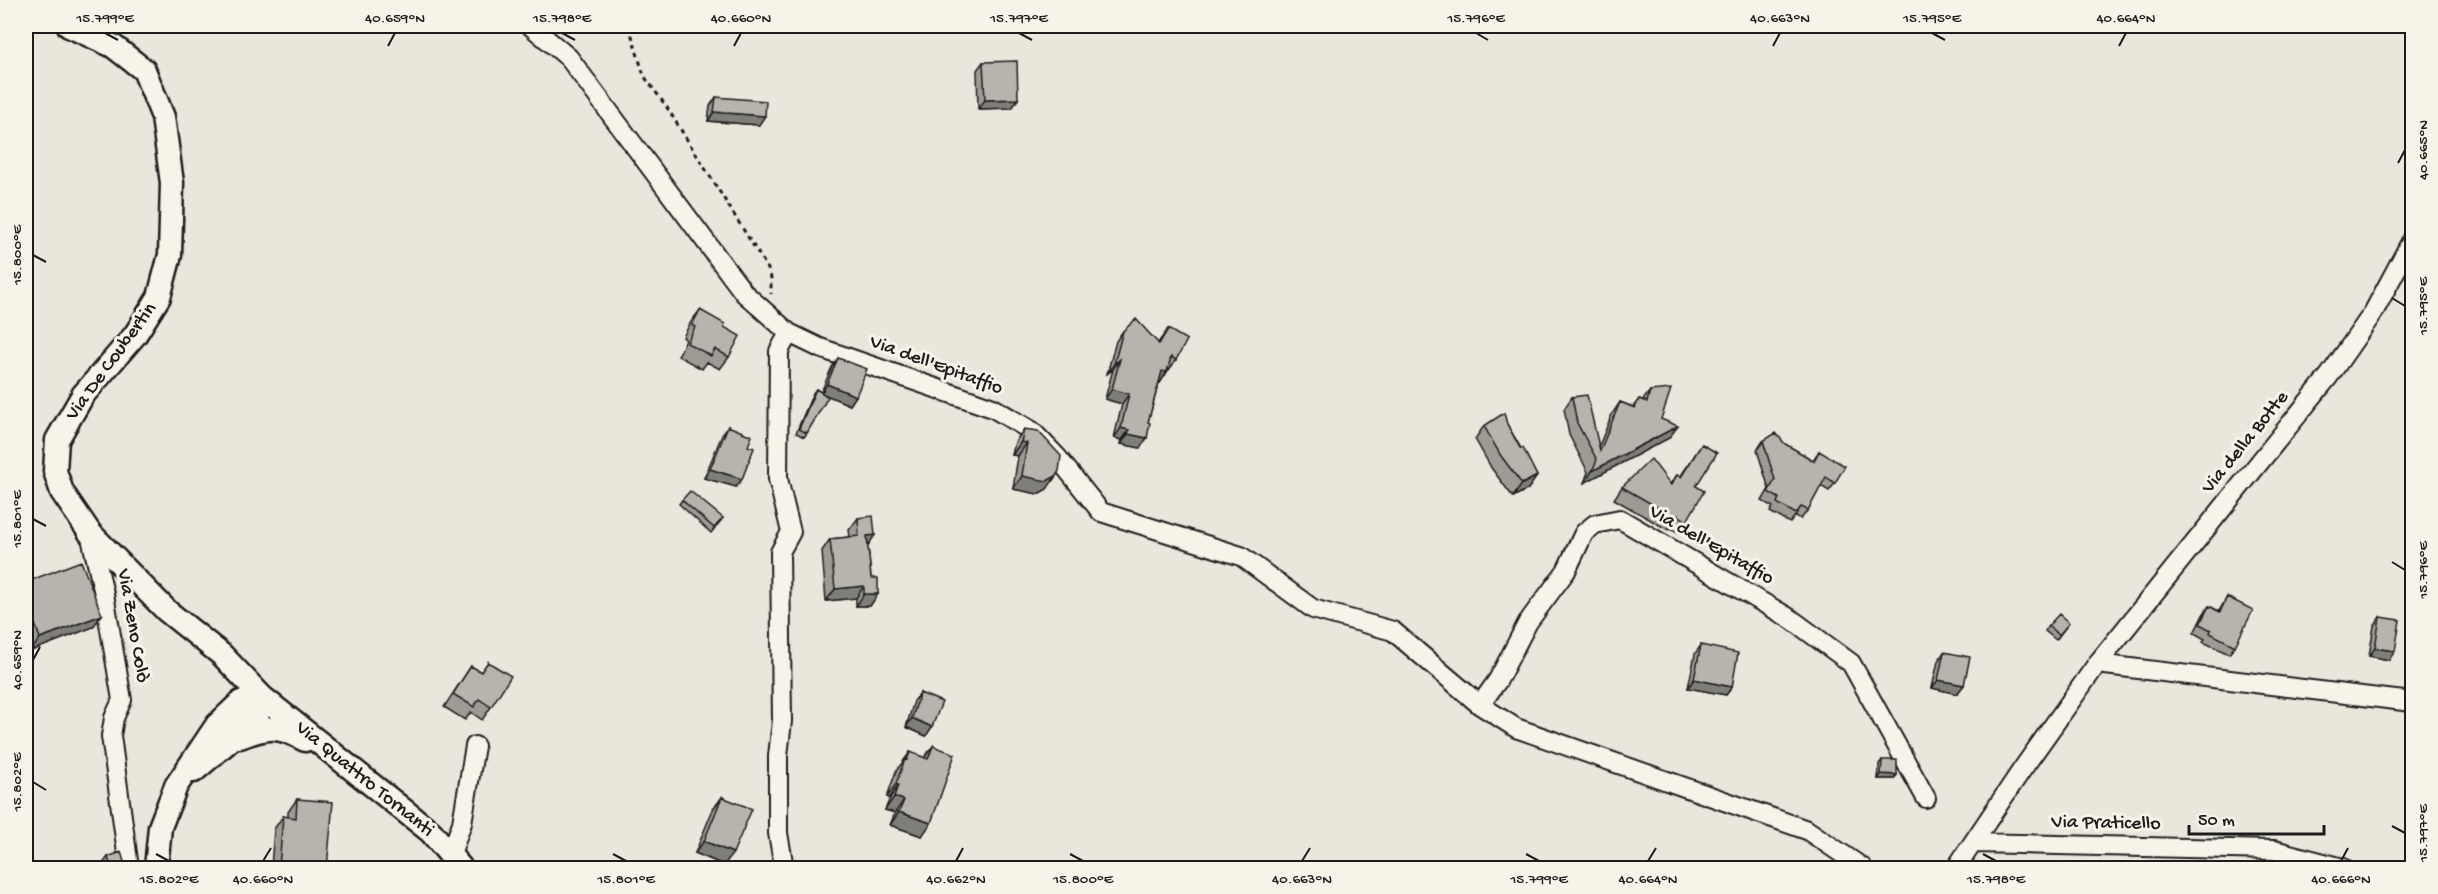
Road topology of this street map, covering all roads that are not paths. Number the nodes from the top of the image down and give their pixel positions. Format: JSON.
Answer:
{"nodes":[{"id":1,"x":69,"y":26,"type":"edge"},
{"id":2,"x":531,"y":26,"type":"edge"},
{"id":3,"x":2412,"y":240,"type":"edge"},
{"id":4,"x":789,"y":333,"type":"junction"},
{"id":5,"x":90,"y":533,"type":"junction"},
{"id":6,"x":222,"y":655,"type":"junction"},
{"id":7,"x":2097,"y":664,"type":"junction"},
{"id":8,"x":262,"y":697,"type":"junction"},
{"id":9,"x":2412,"y":702,"type":"edge"},
{"id":10,"x":1480,"y":705,"type":"junction"},
{"id":11,"x":223,"y":733,"type":"junction"},
{"id":12,"x":476,"y":746,"type":"dead end"},
{"id":13,"x":336,"y":756,"type":"junction"},
{"id":14,"x":1926,"y":798,"type":"dead end"},
{"id":15,"x":1974,"y":843,"type":"junction"},
{"id":16,"x":456,"y":861,"type":"edge"},
{"id":17,"x":129,"y":868,"type":"edge"},
{"id":18,"x":156,"y":868,"type":"edge"},
{"id":19,"x":784,"y":868,"type":"edge"},
{"id":20,"x":1863,"y":868,"type":"edge"},
{"id":21,"x":1956,"y":868,"type":"edge"},
{"id":22,"x":2343,"y":868,"type":"edge"}],
"edges":[{"from":1,"to":5,"type":"main road","name":"Via De Coubertin"},
{"from":2,"to":4,"type":"street","name":"Via dell'Epitaffio"},
{"from":3,"to":7,"type":"street","name":"Via della Botte"},
{"from":4,"to":10,"type":"street","name":"Via dell'Epitaffio"},
{"from":4,"to":19,"type":"street"},
{"from":5,"to":6,"type":"main road","name":"Via De Coubertin"},
{"from":5,"to":17,"type":"street","name":"Via Zeno Colò"},
{"from":6,"to":8,"type":"main road","name":"Via De Coubertin"},
{"from":6,"to":11,"type":"main road"},
{"from":7,"to":9,"type":"street"},
{"from":7,"to":15,"type":"street","name":"Via della Botte"},
{"from":8,"to":11,"type":"main road"},
{"from":8,"to":13,"type":"main road","name":"Via Quattro Tornanti"},
{"from":10,"to":14,"type":"street","name":"Via dell'Epitaffio"},
{"from":10,"to":20,"type":"street","name":"Via dell'Epitaffio"},
{"from":11,"to":13,"type":"main road"},
{"from":11,"to":18,"type":"main road"},
{"from":12,"to":16,"type":"street"},
{"from":13,"to":16,"type":"main road","name":"Via Quattro Tornanti"},
{"from":15,"to":21,"type":"street","name":"Via della Botte"},
{"from":15,"to":22,"type":"street","name":"Via Praticello"}]}
